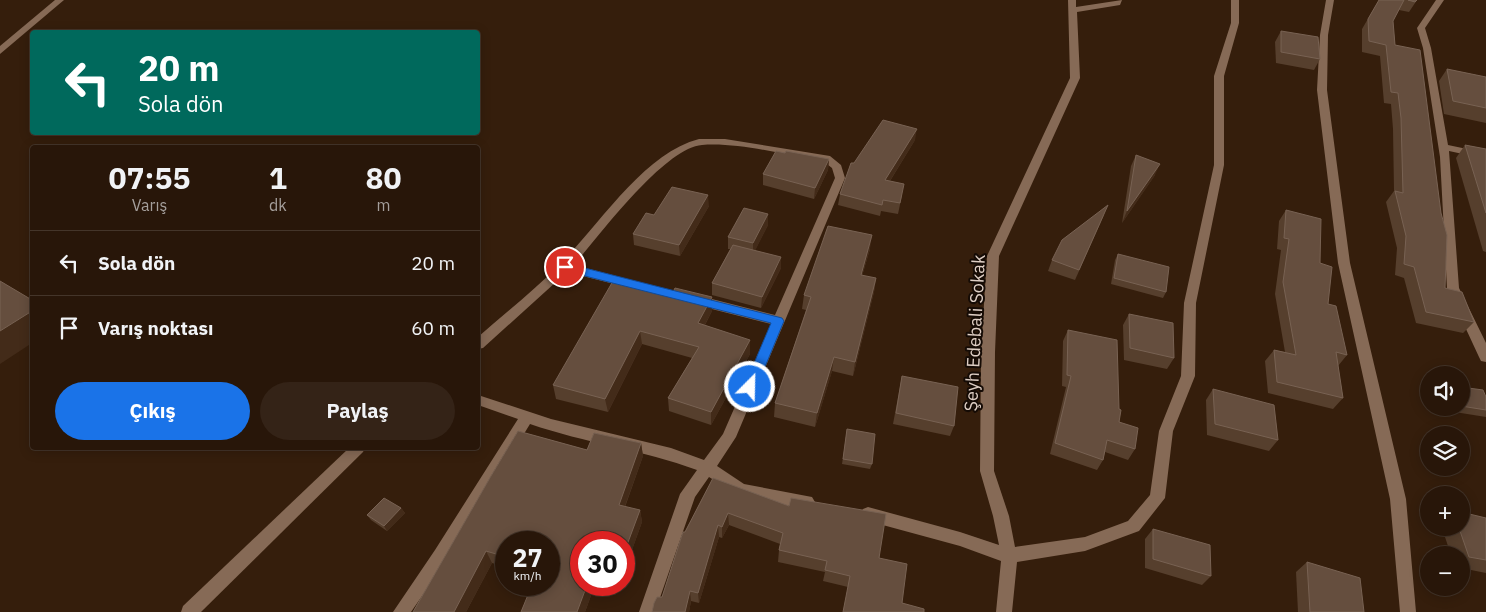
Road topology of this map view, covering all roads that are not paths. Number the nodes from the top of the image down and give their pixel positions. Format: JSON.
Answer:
{"nodes":[{"id":1,"x":60,"y":0,"type":"edge"},
{"id":2,"x":1118,"y":0,"type":"edge"},
{"id":3,"x":1235,"y":0,"type":"edge"},
{"id":4,"x":1330,"y":0,"type":"edge"},
{"id":5,"x":1440,"y":0,"type":"edge"},
{"id":6,"x":1073,"y":5,"type":"edge"},
{"id":7,"x":0,"y":51,"type":"edge"},
{"id":8,"x":1443,"y":147,"type":"junction"},
{"id":9,"x":1486,"y":156,"type":"edge"},
{"id":10,"x":565,"y":267,"type":"junction"},
{"id":11,"x":778,"y":321,"type":"junction"},
{"id":12,"x":480,"y":342,"type":"edge"},
{"id":13,"x":1486,"y":357,"type":"edge"},
{"id":14,"x":480,"y":401,"type":"edge"},
{"id":15,"x":527,"y":417,"type":"junction"},
{"id":16,"x":356,"y":450,"type":"edge"},
{"id":17,"x":708,"y":468,"type":"junction"},
{"id":18,"x":818,"y":504,"type":"edge"},
{"id":19,"x":854,"y":511,"type":"edge"},
{"id":20,"x":1009,"y":556,"type":"junction"},
{"id":21,"x":189,"y":612,"type":"edge"},
{"id":22,"x":401,"y":612,"type":"edge"},
{"id":23,"x":647,"y":612,"type":"edge"},
{"id":24,"x":1004,"y":612,"type":"edge"},
{"id":25,"x":1408,"y":612,"type":"edge"}],
"edges":[{"from":1,"to":7,"type":"street"},
{"from":2,"to":6,"type":"street"},
{"from":3,"to":20,"type":"street"},
{"from":4,"to":25,"type":"street"},
{"from":5,"to":8,"type":"street"},
{"from":6,"to":20,"type":"street","name":"Şeyh Edebali Sokak"},
{"from":8,"to":9,"type":"street"},
{"from":8,"to":13,"type":"street"},
{"from":10,"to":11,"type":"street"},
{"from":10,"to":11,"type":"street"},
{"from":10,"to":12,"type":"street"},
{"from":11,"to":17,"type":"street"},
{"from":14,"to":15,"type":"street"},
{"from":15,"to":17,"type":"street"},
{"from":15,"to":22,"type":"street"},
{"from":16,"to":21,"type":"street"},
{"from":17,"to":18,"type":"street"},
{"from":17,"to":23,"type":"street"},
{"from":19,"to":20,"type":"street"},
{"from":20,"to":24,"type":"street","name":"Şeyh Edebali Sokak"}]}
